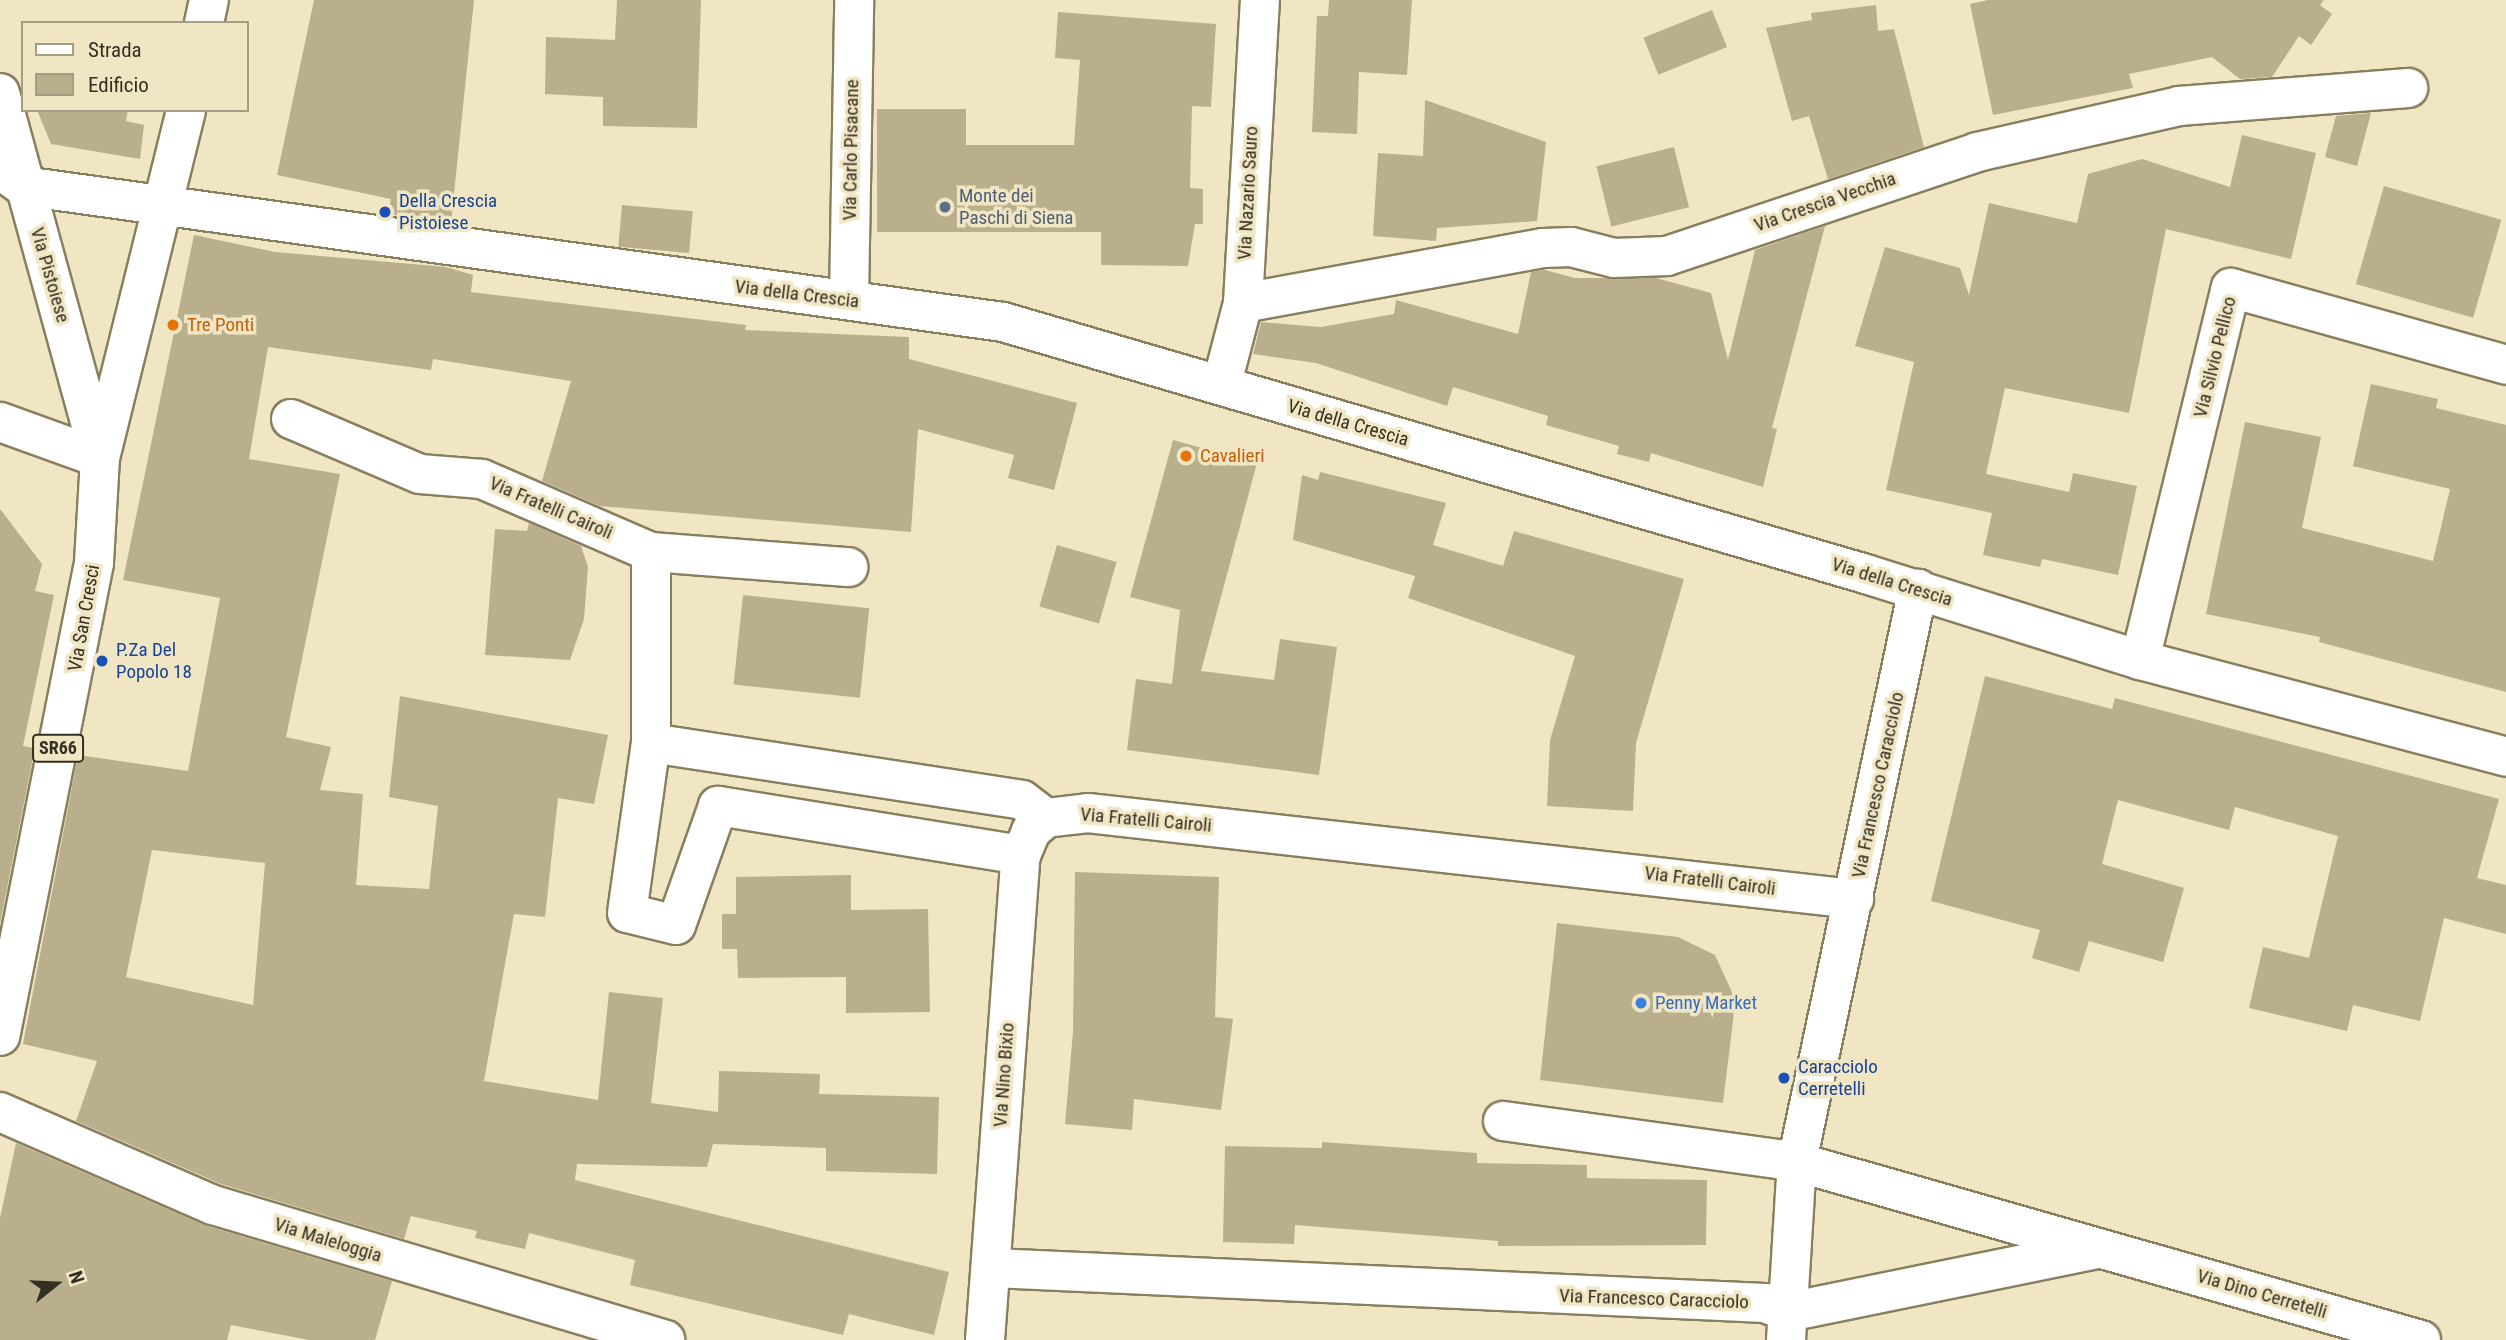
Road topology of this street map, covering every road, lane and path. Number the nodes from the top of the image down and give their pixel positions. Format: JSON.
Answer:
{"nodes":[{"id":1,"x":209,"y":0,"type":"edge"},
{"id":2,"x":854,"y":0,"type":"edge"},
{"id":3,"x":1260,"y":0,"type":"edge"},
{"id":4,"x":204,"y":21,"type":"edge"},
{"id":5,"x":2408,"y":88,"type":"dead end"},
{"id":6,"x":0,"y":93,"type":"edge"},
{"id":7,"x":186,"y":112,"type":"edge"},
{"id":8,"x":12,"y":178,"type":"edge"},
{"id":9,"x":165,"y":202,"type":"junction"},
{"id":10,"x":849,"y":300,"type":"junction"},
{"id":11,"x":1244,"y":303,"type":"junction"},
{"id":12,"x":2506,"y":365,"type":"edge"},
{"id":13,"x":1222,"y":383,"type":"junction"},
{"id":14,"x":1,"y":418,"type":"edge"},
{"id":15,"x":291,"y":419,"type":"dead end"},
{"id":16,"x":100,"y":457,"type":"junction"},
{"id":17,"x":651,"y":552,"type":"junction"},
{"id":18,"x":848,"y":567,"type":"dead end"},
{"id":19,"x":1918,"y":589,"type":"junction"},
{"id":20,"x":2140,"y":660,"type":"junction"},
{"id":21,"x":651,"y":743,"type":"junction"},
{"id":22,"x":2506,"y":757,"type":"edge"},
{"id":23,"x":1046,"y":818,"type":"junction"},
{"id":24,"x":1021,"y":855,"type":"junction"},
{"id":25,"x":1854,"y":899,"type":"junction"},
{"id":26,"x":0,"y":1036,"type":"edge"},
{"id":27,"x":0,"y":1112,"type":"edge"},
{"id":28,"x":1503,"y":1121,"type":"dead end"},
{"id":29,"x":1797,"y":1162,"type":"junction"},
{"id":30,"x":2103,"y":1248,"type":"junction"},
{"id":31,"x":993,"y":1268,"type":"junction"},
{"id":32,"x":1787,"y":1326,"type":"edge"},
{"id":33,"x":665,"y":1340,"type":"edge"},
{"id":34,"x":985,"y":1340,"type":"edge"},
{"id":35,"x":2421,"y":1340,"type":"edge"}],
"edges":[{"from":1,"to":4,"type":"street"},
{"from":2,"to":10,"type":"street","name":"Via Carlo Pisacane"},
{"from":3,"to":11,"type":"street","name":"Via Nazario Sauro"},
{"from":5,"to":11,"type":"street","name":"Via Crescia Vecchia"},
{"from":6,"to":8,"type":"street","name":"Via Pistoiese","number":"SR66"},
{"from":7,"to":9,"type":"street","name":"Via San Cresci"},
{"from":8,"to":9,"type":"street"},
{"from":8,"to":16,"type":"street","name":"Via Pistoiese","number":"SR66"},
{"from":9,"to":10,"type":"street","name":"Via della Crescia"},
{"from":9,"to":16,"type":"street","name":"Via San Cresci"},
{"from":10,"to":13,"type":"street","name":"Via della Crescia"},
{"from":11,"to":13,"type":"street","name":"Via Nazario Sauro"},
{"from":12,"to":20,"type":"street","name":"Via Silvio Pellico"},
{"from":13,"to":19,"type":"street","name":"Via della Crescia"},
{"from":14,"to":16,"type":"street"},
{"from":15,"to":17,"type":"street","name":"Via Fratelli Cairoli"},
{"from":16,"to":26,"type":"street","name":"Via San Cresci","number":"SR66"},
{"from":17,"to":18,"type":"street","name":"Via Fratelli Cairoli"},
{"from":17,"to":21,"type":"street"},
{"from":19,"to":20,"type":"street","name":"Via della Crescia"},
{"from":19,"to":25,"type":"street","name":"Via Francesco Caracciolo"},
{"from":20,"to":22,"type":"street","name":"Via della Crescia"},
{"from":21,"to":23,"type":"street"},
{"from":21,"to":24,"type":"street"},
{"from":23,"to":24,"type":"street","name":"Via Nino Bixio"},
{"from":23,"to":25,"type":"street","name":"Via Fratelli Cairoli"},
{"from":24,"to":31,"type":"street","name":"Via Nino Bixio"},
{"from":25,"to":29,"type":"street","name":"Via Francesco Caracciolo"},
{"from":27,"to":33,"type":"street","name":"Via Maleloggia"},
{"from":28,"to":29,"type":"street","name":"Via Dino Cerretelli"},
{"from":29,"to":30,"type":"street","name":"Via Dino Cerretelli"},
{"from":29,"to":32,"type":"street","name":"Via Francesco Caracciolo"},
{"from":30,"to":32,"type":"street","name":"Via Dino Cerretelli"},
{"from":30,"to":35,"type":"street","name":"Via Dino Cerretelli"},
{"from":31,"to":32,"type":"street","name":"Via Francesco Caracciolo"},
{"from":31,"to":34,"type":"street","name":"Via Nino Bixio"}]}
